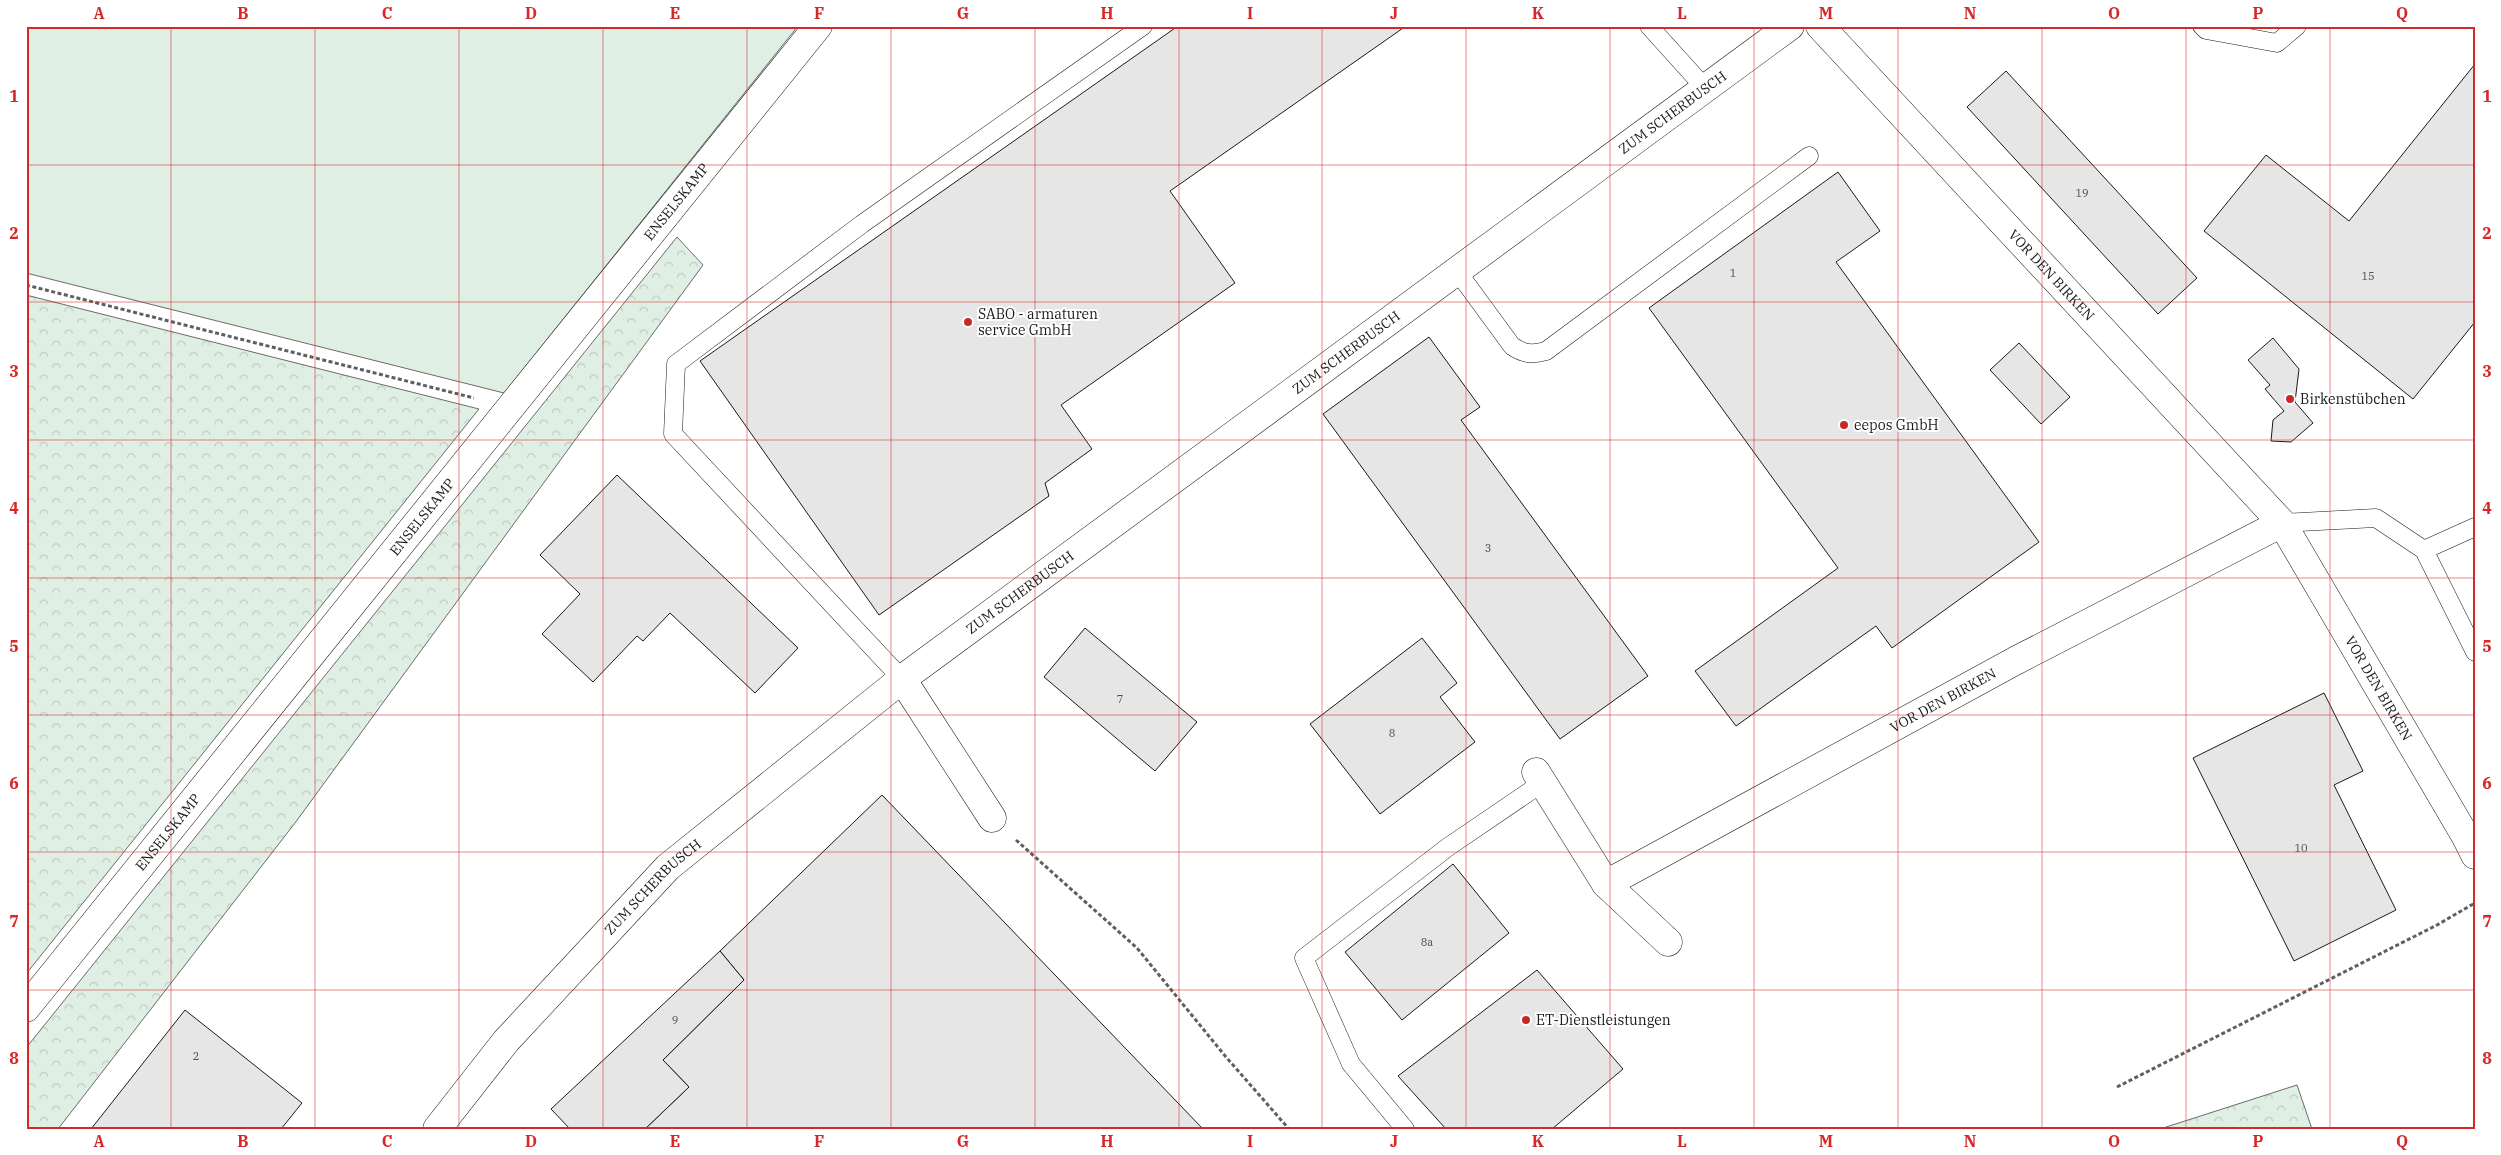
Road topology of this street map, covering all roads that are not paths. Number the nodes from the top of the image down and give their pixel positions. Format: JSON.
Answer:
{"nodes":[{"id":1,"x":818,"y":26,"type":"edge"},
{"id":2,"x":1143,"y":26,"type":"edge"},
{"id":3,"x":1649,"y":26,"type":"edge"},
{"id":4,"x":1790,"y":26,"type":"edge"},
{"id":5,"x":1820,"y":26,"type":"edge"},
{"id":6,"x":2202,"y":26,"type":"edge"},
{"id":7,"x":2297,"y":26,"type":"edge"},
{"id":8,"x":1705,"y":88,"type":"junction"},
{"id":9,"x":1809,"y":156,"type":"dead end"},
{"id":10,"x":1456,"y":271,"type":"junction"},
{"id":11,"x":2282,"y":522,"type":"junction"},
{"id":12,"x":2475,"y":527,"type":"edge"},
{"id":13,"x":2424,"y":550,"type":"junction"},
{"id":14,"x":2475,"y":652,"type":"edge"},
{"id":15,"x":902,"y":679,"type":"junction"},
{"id":16,"x":1539,"y":778,"type":"joint"},
{"id":17,"x":992,"y":818,"type":"road end"},
{"id":18,"x":2475,"y":855,"type":"edge"},
{"id":19,"x":1606,"y":884,"type":"junction"},
{"id":20,"x":1668,"y":942,"type":"dead end"},
{"id":21,"x":26,"y":1008,"type":"edge"},
{"id":22,"x":436,"y":1129,"type":"edge"},
{"id":23,"x":1405,"y":1129,"type":"edge"}],
"edges":[{"from":1,"to":21,"type":"street","name":"ENSELSKAMP"},
{"from":2,"to":15,"type":"lane"},
{"from":3,"to":8,"type":"lane"},
{"from":4,"to":8,"type":"street","name":"ZUM SCHERBUSCH"},
{"from":5,"to":11,"type":"street","name":"VOR DEN BIRKEN"},
{"from":6,"to":7,"type":"lane"},
{"from":8,"to":10,"type":"street","name":"ZUM SCHERBUSCH"},
{"from":9,"to":10,"type":"lane"},
{"from":10,"to":15,"type":"street","name":"ZUM SCHERBUSCH"},
{"from":11,"to":13,"type":"lane"},
{"from":11,"to":18,"type":"street","name":"VOR DEN BIRKEN"},
{"from":11,"to":19,"type":"street","name":"VOR DEN BIRKEN"},
{"from":12,"to":13,"type":"lane"},
{"from":13,"to":14,"type":"lane"},
{"from":15,"to":17,"type":"street"},
{"from":15,"to":22,"type":"street","name":"ZUM SCHERBUSCH"},
{"from":16,"to":19,"type":"street"},
{"from":16,"to":23,"type":"lane"},
{"from":19,"to":20,"type":"street"}]}
